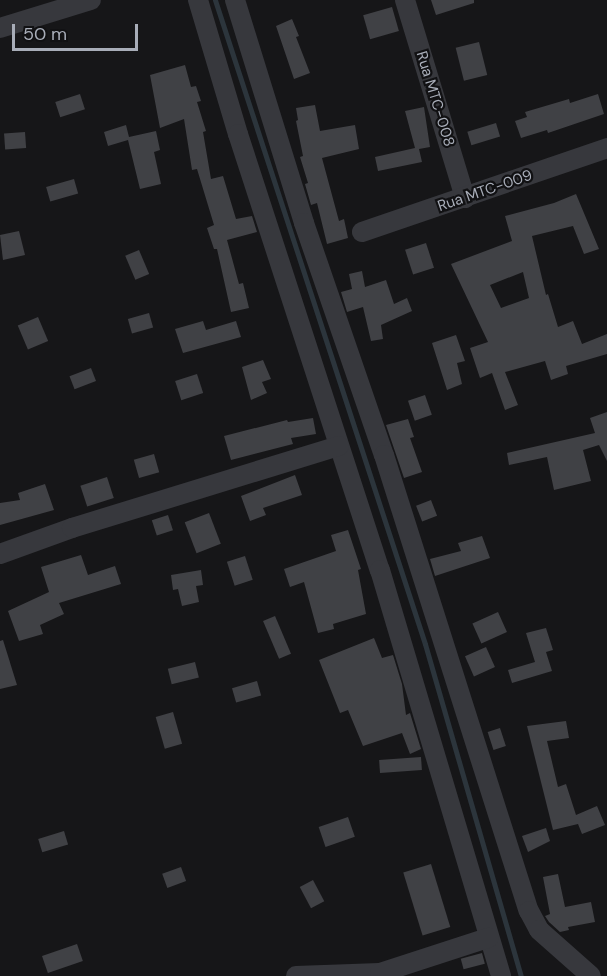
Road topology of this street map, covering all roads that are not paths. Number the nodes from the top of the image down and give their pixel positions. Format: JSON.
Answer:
{"nodes":[{"id":1,"x":91,"y":0,"type":"edge"},
{"id":2,"x":198,"y":0,"type":"edge"},
{"id":3,"x":235,"y":0,"type":"edge"},
{"id":4,"x":405,"y":0,"type":"edge"},
{"id":5,"x":0,"y":28,"type":"edge"},
{"id":6,"x":607,"y":148,"type":"edge"},
{"id":7,"x":465,"y":198,"type":"junction"},
{"id":8,"x":362,"y":232,"type":"dead end"},
{"id":9,"x":339,"y":446,"type":"junction"},
{"id":10,"x":0,"y":554,"type":"edge"},
{"id":11,"x":488,"y":938,"type":"junction"},
{"id":12,"x":296,"y":976,"type":"edge"},
{"id":13,"x":501,"y":976,"type":"edge"},
{"id":14,"x":591,"y":976,"type":"edge"}],
"edges":[{"from":1,"to":5,"type":"street"},
{"from":2,"to":9,"type":"street"},
{"from":3,"to":14,"type":"street"},
{"from":4,"to":7,"type":"street","name":"Rua MTC-008"},
{"from":6,"to":7,"type":"street","name":"Rua MTC-009"},
{"from":7,"to":8,"type":"street","name":"Rua MTC-009"},
{"from":9,"to":10,"type":"street"},
{"from":9,"to":11,"type":"street"},
{"from":11,"to":12,"type":"street"},
{"from":11,"to":13,"type":"street"}]}
